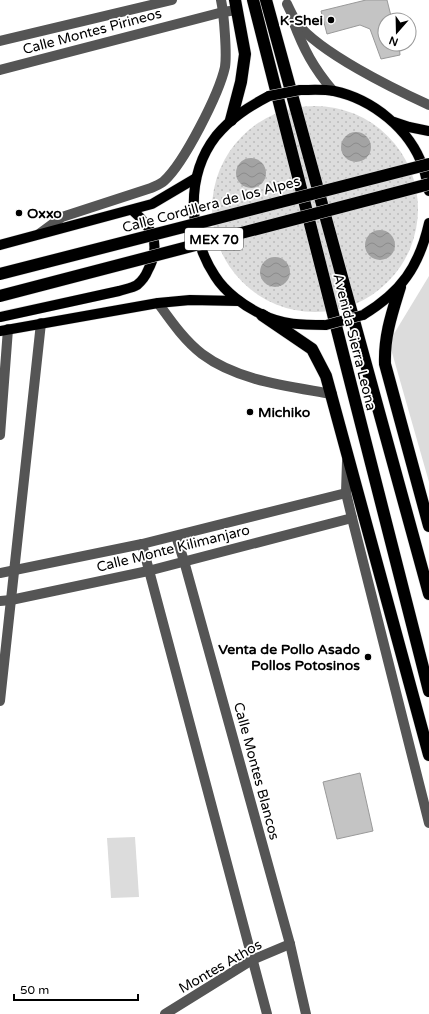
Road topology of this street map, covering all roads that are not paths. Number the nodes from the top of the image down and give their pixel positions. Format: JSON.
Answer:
{"nodes":[{"id":1,"x":172,"y":0,"type":"edge"},
{"id":2,"x":221,"y":0,"type":"edge"},
{"id":3,"x":253,"y":0,"type":"edge"},
{"id":4,"x":266,"y":0,"type":"edge"},
{"id":5,"x":286,"y":2,"type":"edge"},
{"id":6,"x":236,"y":5,"type":"edge"},
{"id":7,"x":223,"y":12,"type":"junction"},
{"id":8,"x":0,"y":41,"type":"edge"},
{"id":9,"x":0,"y":70,"type":"edge"},
{"id":10,"x":333,"y":91,"type":"junction"},
{"id":11,"x":429,"y":105,"type":"edge"},
{"id":12,"x":231,"y":120,"type":"junction"},
{"id":13,"x":392,"y":121,"type":"junction"},
{"id":14,"x":429,"y":131,"type":"edge"},
{"id":15,"x":429,"y":164,"type":"edge"},
{"id":16,"x":196,"y":178,"type":"junction"},
{"id":17,"x":429,"y":184,"type":"edge"},
{"id":18,"x":429,"y":191,"type":"edge"},
{"id":19,"x":132,"y":210,"type":"junction"},
{"id":20,"x":429,"y":224,"type":"edge"},
{"id":21,"x":36,"y":237,"type":"junction"},
{"id":22,"x":426,"y":244,"type":"edge"},
{"id":23,"x":0,"y":246,"type":"edge"},
{"id":24,"x":0,"y":274,"type":"edge"},
{"id":25,"x":400,"y":287,"type":"junction"},
{"id":26,"x":0,"y":296,"type":"edge"},
{"id":27,"x":239,"y":301,"type":"junction"},
{"id":28,"x":158,"y":303,"type":"junction"},
{"id":29,"x":262,"y":315,"type":"junction"},
{"id":30,"x":0,"y":317,"type":"edge"},
{"id":31,"x":41,"y":322,"type":"junction"},
{"id":32,"x":4,"y":330,"type":"edge"},
{"id":33,"x":332,"y":394,"type":"junction"},
{"id":34,"x":0,"y":436,"type":"edge"},
{"id":35,"x":347,"y":447,"type":"junction"},
{"id":36,"x":346,"y":493,"type":"junction"},
{"id":37,"x":352,"y":518,"type":"junction"},
{"id":38,"x":429,"y":526,"type":"edge"},
{"id":39,"x":176,"y":536,"type":"junction"},
{"id":40,"x":142,"y":544,"type":"junction"},
{"id":41,"x":184,"y":561,"type":"junction"},
{"id":42,"x":13,"y":570,"type":"junction"},
{"id":43,"x":148,"y":571,"type":"junction"},
{"id":44,"x":0,"y":573,"type":"edge"},
{"id":45,"x":429,"y":594,"type":"edge"},
{"id":46,"x":11,"y":600,"type":"junction"},
{"id":47,"x":0,"y":601,"type":"edge"},
{"id":48,"x":429,"y":691,"type":"edge"},
{"id":49,"x":0,"y":701,"type":"edge"},
{"id":50,"x":429,"y":755,"type":"edge"},
{"id":51,"x":429,"y":823,"type":"edge"},
{"id":52,"x":290,"y":944,"type":"junction"},
{"id":53,"x":252,"y":960,"type":"junction"},
{"id":54,"x":165,"y":1014,"type":"edge"},
{"id":55,"x":266,"y":1014,"type":"edge"},
{"id":56,"x":306,"y":1014,"type":"edge"}],
"edges":[{"from":1,"to":8,"type":"street","name":"Calle Montes Pirineos"},
{"from":2,"to":7,"type":"street"},
{"from":3,"to":48,"type":"highway","name":"Avenida Sierra Leona"},
{"from":4,"to":45,"type":"highway","name":"Avenida Sierra Leona"},
{"from":5,"to":10,"type":"street"},
{"from":5,"to":11,"type":"street"},
{"from":6,"to":7,"type":"street","name":"Calle Montes Pirineos"},
{"from":6,"to":12,"type":"highway"},
{"from":7,"to":9,"type":"street","name":"Calle Montes Pirineos"},
{"from":7,"to":21,"type":"street"},
{"from":10,"to":12,"type":"main road","bridge":true},
{"from":10,"to":13,"type":"main road"},
{"from":12,"to":16,"type":"main road"},
{"from":13,"to":14,"type":"main road"},
{"from":13,"to":18,"type":"main road"},
{"from":15,"to":24,"type":"highway","name":"Calle Cordillera de los Alpes","number":"MEX 70","bridge":true},
{"from":16,"to":19,"type":"main road"},
{"from":16,"to":27,"type":"main road"},
{"from":17,"to":26,"type":"highway","number":"MEX 70","bridge":true},
{"from":19,"to":21,"type":"main road"},
{"from":19,"to":30,"type":"main road"},
{"from":20,"to":22,"type":"main road"},
{"from":21,"to":23,"type":"main road"},
{"from":22,"to":25,"type":"main road"},
{"from":25,"to":29,"type":"main road","bridge":true},
{"from":25,"to":38,"type":"highway"},
{"from":27,"to":28,"type":"main road"},
{"from":27,"to":29,"type":"main road"},
{"from":28,"to":31,"type":"main road"},
{"from":28,"to":33,"type":"street"},
{"from":29,"to":33,"type":"highway"},
{"from":31,"to":32,"type":"main road"},
{"from":31,"to":42,"type":"street"},
{"from":32,"to":34,"type":"street"},
{"from":33,"to":35,"type":"highway"},
{"from":35,"to":36,"type":"street"},
{"from":35,"to":50,"type":"highway"},
{"from":36,"to":37,"type":"street"},
{"from":36,"to":39,"type":"street","name":"Calle Monte Kilimanjaro"},
{"from":37,"to":41,"type":"street","name":"Calle Monte Kilimanjaro"},
{"from":37,"to":51,"type":"street"},
{"from":39,"to":40,"type":"street","name":"Calle Monte Kilimanjaro"},
{"from":39,"to":41,"type":"street","name":"Calle Montes Blancos"},
{"from":40,"to":42,"type":"street","name":"Calle Monte Kilimanjaro"},
{"from":40,"to":43,"type":"street"},
{"from":41,"to":43,"type":"street","name":"Calle Monte Kilimanjaro"},
{"from":41,"to":52,"type":"street","name":"Calle Montes Blancos"},
{"from":42,"to":44,"type":"street","name":"Calle Monte Kilimanjaro"},
{"from":42,"to":46,"type":"street"},
{"from":43,"to":46,"type":"street","name":"Calle Monte Kilimanjaro"},
{"from":43,"to":53,"type":"street"},
{"from":46,"to":47,"type":"street","name":"Calle Monte Kilimanjaro"},
{"from":46,"to":49,"type":"street"},
{"from":52,"to":53,"type":"street","name":"Montes Athos"},
{"from":52,"to":56,"type":"street","name":"Calle Montes Blancos"},
{"from":53,"to":54,"type":"street","name":"Montes Athos"},
{"from":53,"to":55,"type":"street"}]}
